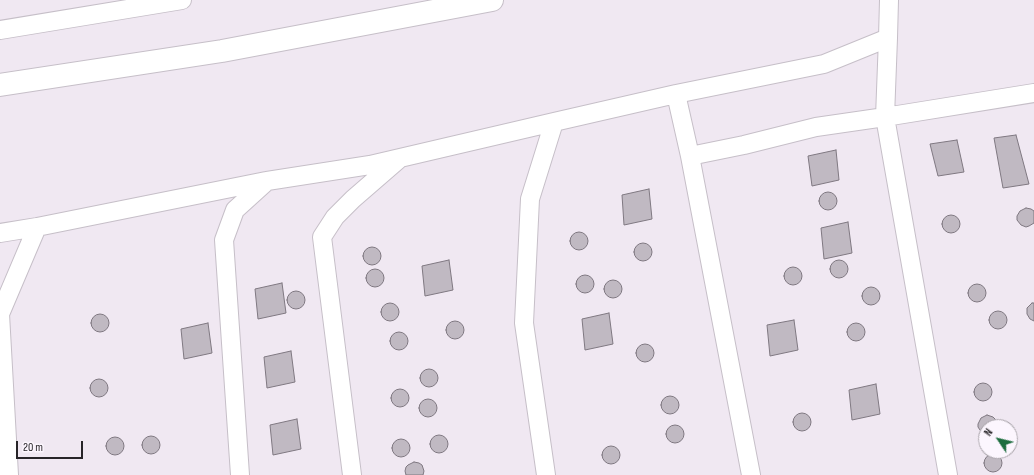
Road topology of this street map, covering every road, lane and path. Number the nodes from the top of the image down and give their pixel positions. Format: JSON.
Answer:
{"nodes":[{"id":1,"x":182,"y":0,"type":"edge"},
{"id":2,"x":492,"y":0,"type":"edge"},
{"id":3,"x":889,"y":0,"type":"edge"},
{"id":4,"x":0,"y":30,"type":"edge"},
{"id":5,"x":888,"y":38,"type":"junction"},
{"id":6,"x":0,"y":84,"type":"edge"},
{"id":7,"x":1034,"y":93,"type":"edge"},
{"id":8,"x":676,"y":94,"type":"junction"},
{"id":9,"x":886,"y":117,"type":"junction"},
{"id":10,"x":554,"y":122,"type":"junction"},
{"id":11,"x":690,"y":156,"type":"junction"},
{"id":12,"x":400,"y":158,"type":"junction"},
{"id":13,"x":267,"y":181,"type":"junction"},
{"id":14,"x":37,"y":226,"type":"junction"},
{"id":15,"x":0,"y":233,"type":"edge"},
{"id":16,"x":9,"y":475,"type":"edge"},
{"id":17,"x":240,"y":475,"type":"edge"},
{"id":18,"x":352,"y":475,"type":"edge"},
{"id":19,"x":546,"y":475,"type":"edge"},
{"id":20,"x":751,"y":475,"type":"edge"},
{"id":21,"x":948,"y":475,"type":"edge"}],
"edges":[{"from":1,"to":4,"type":"street"},
{"from":2,"to":6,"type":"street"},
{"from":3,"to":5,"type":"street"},
{"from":5,"to":8,"type":"street"},
{"from":5,"to":9,"type":"street"},
{"from":7,"to":9,"type":"street"},
{"from":8,"to":10,"type":"street"},
{"from":8,"to":11,"type":"street"},
{"from":9,"to":11,"type":"street"},
{"from":9,"to":21,"type":"street"},
{"from":10,"to":12,"type":"street"},
{"from":10,"to":19,"type":"street"},
{"from":11,"to":20,"type":"street"},
{"from":12,"to":13,"type":"street"},
{"from":12,"to":18,"type":"street"},
{"from":13,"to":14,"type":"street"},
{"from":13,"to":17,"type":"street"},
{"from":14,"to":15,"type":"street"},
{"from":14,"to":16,"type":"street"}]}
